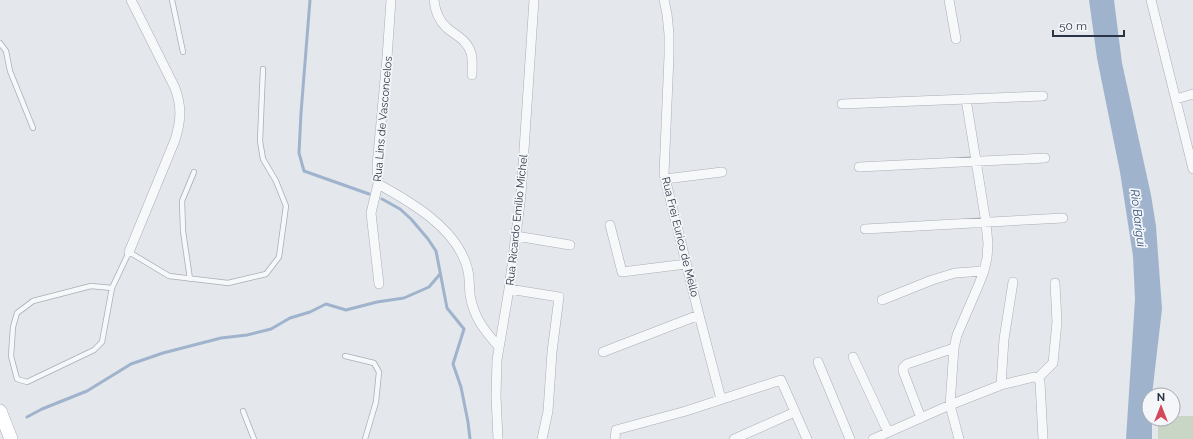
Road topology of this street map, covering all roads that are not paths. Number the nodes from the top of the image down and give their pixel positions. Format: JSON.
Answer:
{"nodes":[{"id":1,"x":130,"y":0,"type":"edge"},
{"id":2,"x":172,"y":0,"type":"edge"},
{"id":3,"x":391,"y":0,"type":"edge"},
{"id":4,"x":434,"y":0,"type":"edge"},
{"id":5,"x":534,"y":0,"type":"edge"},
{"id":6,"x":664,"y":0,"type":"edge"},
{"id":7,"x":949,"y":0,"type":"edge"},
{"id":8,"x":1151,"y":0,"type":"edge"},
{"id":9,"x":956,"y":39,"type":"dead end"},
{"id":10,"x":0,"y":43,"type":"edge"},
{"id":11,"x":183,"y":52,"type":"dead end"},
{"id":12,"x":263,"y":69,"type":"dead end"},
{"id":13,"x":472,"y":75,"type":"dead end"},
{"id":14,"x":1193,"y":94,"type":"edge"},
{"id":15,"x":1043,"y":96,"type":"dead end"},
{"id":16,"x":966,"y":99,"type":"junction"},
{"id":17,"x":1176,"y":99,"type":"junction"},
{"id":18,"x":842,"y":104,"type":"dead end"},
{"id":19,"x":33,"y":128,"type":"dead end"},
{"id":20,"x":1045,"y":158,"type":"dead end"},
{"id":21,"x":976,"y":162,"type":"junction"},
{"id":22,"x":859,"y":167,"type":"dead end"},
{"id":23,"x":1193,"y":169,"type":"edge"},
{"id":24,"x":194,"y":172,"type":"dead end"},
{"id":25,"x":722,"y":172,"type":"dead end"},
{"id":26,"x":665,"y":179,"type":"junction"},
{"id":27,"x":378,"y":184,"type":"junction"},
{"id":28,"x":1063,"y":218,"type":"dead end"},
{"id":29,"x":986,"y":223,"type":"junction"},
{"id":30,"x":610,"y":225,"type":"dead end"},
{"id":31,"x":865,"y":229,"type":"dead end"},
{"id":32,"x":516,"y":236,"type":"junction"},
{"id":33,"x":570,"y":245,"type":"dead end"},
{"id":34,"x":129,"y":252,"type":"junction"},
{"id":35,"x":686,"y":264,"type":"junction"},
{"id":36,"x":984,"y":271,"type":"junction"},
{"id":37,"x":190,"y":278,"type":"junction"},
{"id":38,"x":1013,"y":282,"type":"dead end"},
{"id":39,"x":1055,"y":283,"type":"dead end"},
{"id":40,"x":379,"y":284,"type":"dead end"},
{"id":41,"x":112,"y":288,"type":"junction"},
{"id":42,"x":509,"y":289,"type":"junction"},
{"id":43,"x":882,"y":300,"type":"dead end"},
{"id":44,"x":699,"y":315,"type":"junction"},
{"id":45,"x":499,"y":347,"type":"junction"},
{"id":46,"x":954,"y":348,"type":"junction"},
{"id":47,"x":603,"y":352,"type":"dead end"},
{"id":48,"x":344,"y":356,"type":"dead end"},
{"id":49,"x":853,"y":357,"type":"dead end"},
{"id":50,"x":818,"y":362,"type":"dead end"},
{"id":51,"x":1038,"y":378,"type":"junction"},
{"id":52,"x":1001,"y":385,"type":"junction"},
{"id":53,"x":721,"y":399,"type":"junction"},
{"id":54,"x":950,"y":405,"type":"junction"},
{"id":55,"x":0,"y":410,"type":"edge"},
{"id":56,"x":243,"y":411,"type":"dead end"},
{"id":57,"x":795,"y":412,"type":"junction"},
{"id":58,"x":921,"y":418,"type":"junction"},
{"id":59,"x":881,"y":437,"type":"edge"},
{"id":60,"x":11,"y":439,"type":"edge"},
{"id":61,"x":254,"y":439,"type":"edge"},
{"id":62,"x":365,"y":439,"type":"edge"},
{"id":63,"x":498,"y":439,"type":"edge"},
{"id":64,"x":542,"y":439,"type":"edge"},
{"id":65,"x":615,"y":439,"type":"edge"},
{"id":66,"x":734,"y":439,"type":"edge"},
{"id":67,"x":807,"y":439,"type":"edge"},
{"id":68,"x":850,"y":439,"type":"edge"},
{"id":69,"x":959,"y":439,"type":"edge"},
{"id":70,"x":1043,"y":439,"type":"edge"}],
"edges":[{"from":1,"to":34,"type":"street"},
{"from":2,"to":11,"type":"lane"},
{"from":3,"to":27,"type":"street","name":"Rua Lins de Vasconcelos"},
{"from":4,"to":13,"type":"street"},
{"from":5,"to":32,"type":"street","name":"Rua Ricardo Emílio Michel"},
{"from":6,"to":26,"type":"street","name":"Rua Frei Eurico de Mello"},
{"from":7,"to":9,"type":"street"},
{"from":8,"to":17,"type":"street"},
{"from":10,"to":19,"type":"lane"},
{"from":12,"to":37,"type":"lane"},
{"from":14,"to":17,"type":"street"},
{"from":15,"to":16,"type":"street"},
{"from":16,"to":18,"type":"street"},
{"from":16,"to":21,"type":"street"},
{"from":17,"to":23,"type":"street"},
{"from":20,"to":21,"type":"street"},
{"from":21,"to":22,"type":"street"},
{"from":21,"to":29,"type":"street"},
{"from":24,"to":37,"type":"lane"},
{"from":25,"to":26,"type":"street"},
{"from":26,"to":35,"type":"street","name":"Rua Frei Eurico de Mello"},
{"from":27,"to":40,"type":"street","name":"Rua Lins de Vasconcelos"},
{"from":27,"to":45,"type":"street"},
{"from":28,"to":29,"type":"street"},
{"from":29,"to":31,"type":"street"},
{"from":29,"to":36,"type":"street"},
{"from":30,"to":35,"type":"street"},
{"from":32,"to":33,"type":"street"},
{"from":32,"to":42,"type":"street","name":"Rua Ricardo Emílio Michel"},
{"from":34,"to":37,"type":"lane"},
{"from":34,"to":41,"type":"lane"},
{"from":35,"to":44,"type":"street","name":"Rua Frei Eurico de Mello"},
{"from":36,"to":43,"type":"street"},
{"from":36,"to":46,"type":"street"},
{"from":38,"to":52,"type":"street"},
{"from":39,"to":51,"type":"street"},
{"from":41,"to":41,"type":"lane"},
{"from":42,"to":45,"type":"street","name":"Rua Ricardo Emílio Michel"},
{"from":42,"to":64,"type":"street"},
{"from":44,"to":47,"type":"street"},
{"from":44,"to":53,"type":"street","name":"Rua Frei Eurico de Mello"},
{"from":45,"to":63,"type":"street","name":"Rua Ricardo Emílio Michel"},
{"from":46,"to":54,"type":"street"},
{"from":46,"to":58,"type":"street"},
{"from":48,"to":62,"type":"lane"},
{"from":49,"to":59,"type":"street"},
{"from":50,"to":68,"type":"street"},
{"from":51,"to":52,"type":"street"},
{"from":51,"to":70,"type":"street"},
{"from":52,"to":54,"type":"street"},
{"from":53,"to":57,"type":"street"},
{"from":53,"to":65,"type":"street"},
{"from":54,"to":58,"type":"street"},
{"from":54,"to":69,"type":"street"},
{"from":55,"to":60,"type":"main road"},
{"from":56,"to":61,"type":"lane"},
{"from":57,"to":66,"type":"street"},
{"from":57,"to":67,"type":"street"},
{"from":58,"to":59,"type":"street"}]}
